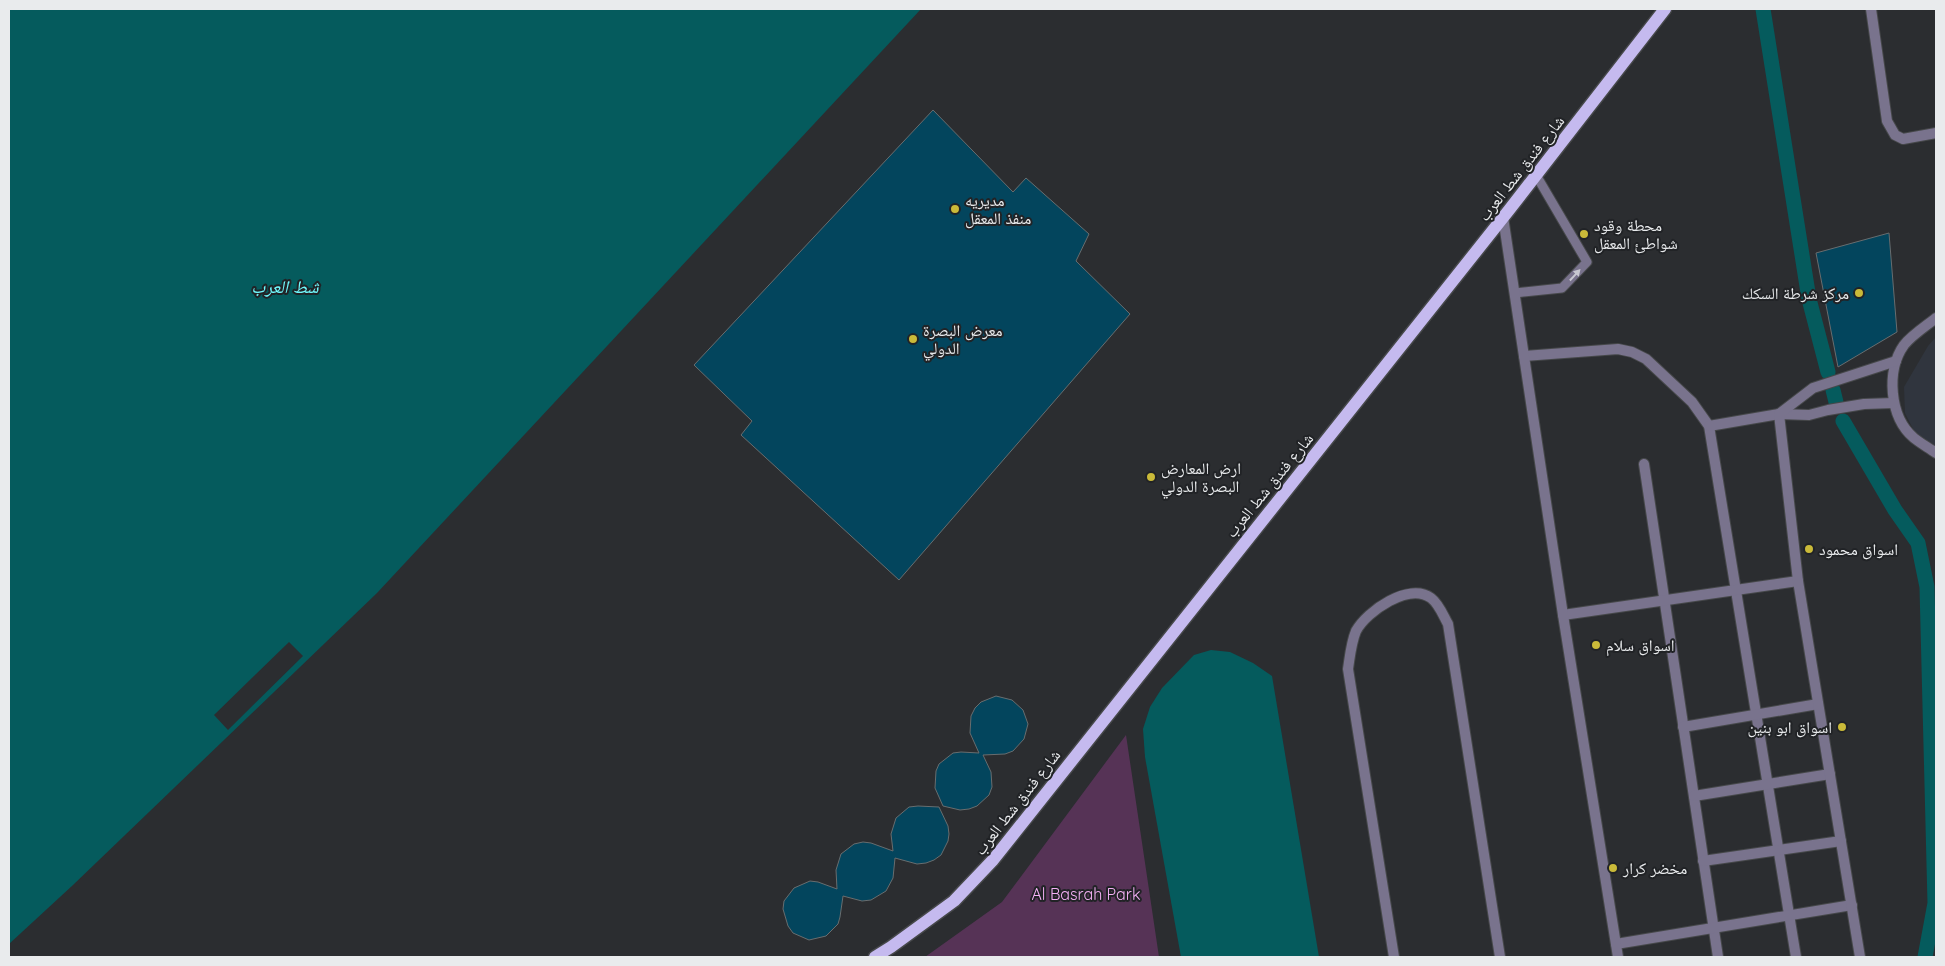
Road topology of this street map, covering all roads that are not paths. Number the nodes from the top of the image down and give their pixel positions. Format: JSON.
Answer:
{"nodes":[{"id":1,"x":1665,"y":9,"type":"edge"},
{"id":2,"x":1871,"y":9,"type":"edge"},
{"id":3,"x":1936,"y":133,"type":"edge"},
{"id":4,"x":1536,"y":175,"type":"junction"},
{"id":5,"x":1503,"y":217,"type":"junction"},
{"id":6,"x":1515,"y":293,"type":"junction"},
{"id":7,"x":1936,"y":318,"type":"edge"},
{"id":8,"x":1524,"y":356,"type":"junction"},
{"id":9,"x":1896,"y":361,"type":"junction"},
{"id":10,"x":1894,"y":403,"type":"junction"},
{"id":11,"x":1779,"y":414,"type":"junction"},
{"id":12,"x":1709,"y":426,"type":"junction"},
{"id":13,"x":1936,"y":452,"type":"edge"},
{"id":14,"x":1644,"y":464,"type":"dead end"},
{"id":15,"x":1798,"y":581,"type":"junction"},
{"id":16,"x":1736,"y":590,"type":"junction"},
{"id":17,"x":1665,"y":601,"type":"junction"},
{"id":18,"x":1563,"y":615,"type":"junction"},
{"id":19,"x":1818,"y":704,"type":"junction"},
{"id":20,"x":1756,"y":714,"type":"junction"},
{"id":21,"x":1683,"y":727,"type":"junction"},
{"id":22,"x":1830,"y":774,"type":"junction"},
{"id":23,"x":1768,"y":784,"type":"junction"},
{"id":24,"x":1694,"y":796,"type":"junction"},
{"id":25,"x":1841,"y":841,"type":"junction"},
{"id":26,"x":1778,"y":850,"type":"junction"},
{"id":27,"x":1703,"y":861,"type":"junction"},
{"id":28,"x":1852,"y":905,"type":"junction"},
{"id":29,"x":1789,"y":916,"type":"junction"},
{"id":30,"x":1713,"y":928,"type":"junction"},
{"id":31,"x":1616,"y":944,"type":"junction"},
{"id":32,"x":875,"y":957,"type":"edge"},
{"id":33,"x":1394,"y":957,"type":"edge"},
{"id":34,"x":1500,"y":957,"type":"edge"},
{"id":35,"x":1618,"y":957,"type":"edge"},
{"id":36,"x":1718,"y":957,"type":"edge"},
{"id":37,"x":1796,"y":957,"type":"edge"},
{"id":38,"x":1860,"y":957,"type":"edge"}],
"edges":[{"from":1,"to":4,"type":"main road","name":"شارع فندق شط العرب"},
{"from":2,"to":3,"type":"street"},
{"from":4,"to":5,"type":"main road","name":"شارع فندق شط العرب"},
{"from":6,"to":4,"type":"lane","one_way":true},
{"from":5,"to":6,"type":"street"},
{"from":5,"to":32,"type":"main road","name":"شارع فندق شط العرب"},
{"from":6,"to":8,"type":"street"},
{"from":7,"to":9,"type":"street"},
{"from":8,"to":12,"type":"street"},
{"from":8,"to":18,"type":"street"},
{"from":9,"to":10,"type":"street"},
{"from":9,"to":11,"type":"street"},
{"from":10,"to":11,"type":"street"},
{"from":10,"to":13,"type":"street"},
{"from":11,"to":12,"type":"street"},
{"from":11,"to":15,"type":"street"},
{"from":12,"to":16,"type":"street"},
{"from":14,"to":17,"type":"street"},
{"from":15,"to":16,"type":"street"},
{"from":15,"to":19,"type":"street"},
{"from":16,"to":17,"type":"street"},
{"from":16,"to":20,"type":"street"},
{"from":17,"to":18,"type":"street"},
{"from":17,"to":21,"type":"street"},
{"from":18,"to":31,"type":"street"},
{"from":19,"to":20,"type":"street"},
{"from":19,"to":22,"type":"street"},
{"from":20,"to":21,"type":"street"},
{"from":20,"to":23,"type":"street"},
{"from":21,"to":24,"type":"street"},
{"from":22,"to":23,"type":"street"},
{"from":22,"to":25,"type":"street"},
{"from":23,"to":24,"type":"street"},
{"from":23,"to":26,"type":"street"},
{"from":24,"to":27,"type":"street"},
{"from":25,"to":26,"type":"street"},
{"from":25,"to":28,"type":"street"},
{"from":26,"to":27,"type":"street"},
{"from":26,"to":29,"type":"street"},
{"from":27,"to":30,"type":"street"},
{"from":28,"to":29,"type":"street"},
{"from":28,"to":38,"type":"street"},
{"from":29,"to":30,"type":"street"},
{"from":29,"to":37,"type":"street"},
{"from":30,"to":31,"type":"street"},
{"from":30,"to":36,"type":"street"},
{"from":31,"to":35,"type":"street"},
{"from":33,"to":34,"type":"street"}]}
